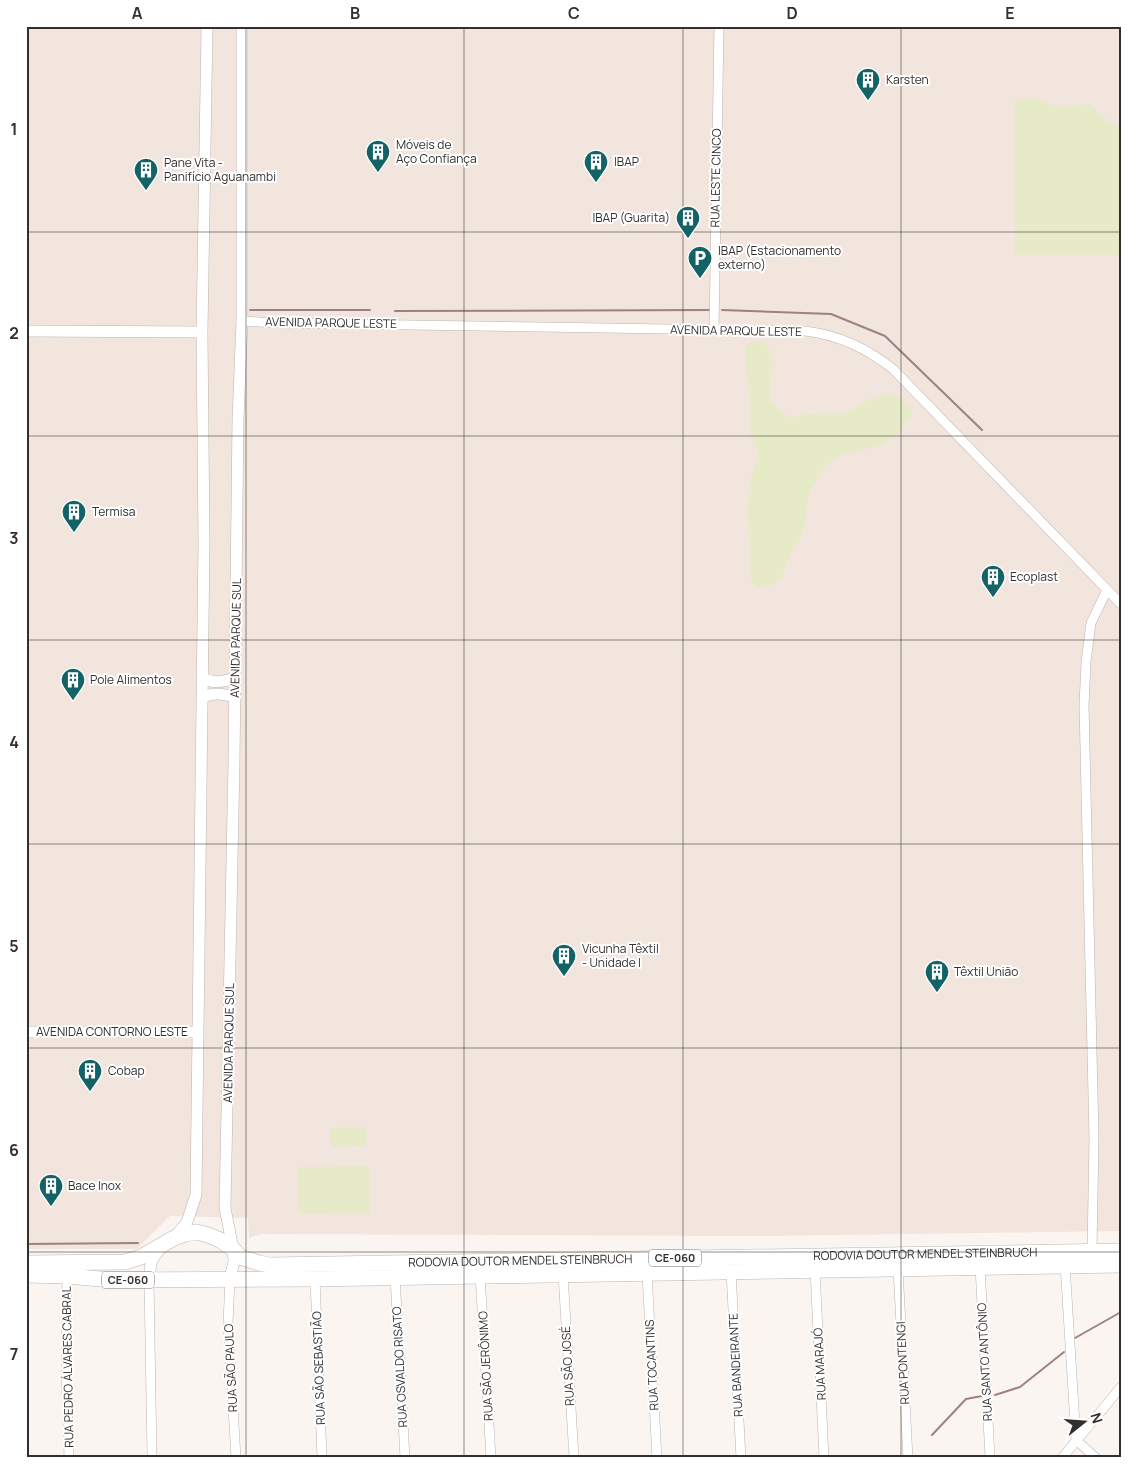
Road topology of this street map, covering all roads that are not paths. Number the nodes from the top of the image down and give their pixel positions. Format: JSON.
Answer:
{"nodes":[{"id":1,"x":206,"y":26,"type":"edge"},
{"id":2,"x":242,"y":26,"type":"edge"},
{"id":3,"x":719,"y":26,"type":"edge"},
{"id":4,"x":242,"y":321,"type":"junction"},
{"id":5,"x":714,"y":330,"type":"junction"},
{"id":6,"x":26,"y":331,"type":"edge"},
{"id":7,"x":202,"y":332,"type":"junction"},
{"id":8,"x":1107,"y":590,"type":"junction"},
{"id":9,"x":1121,"y":604,"type":"edge"},
{"id":10,"x":202,"y":678,"type":"junction"},
{"id":11,"x":235,"y":678,"type":"junction"},
{"id":12,"x":234,"y":697,"type":"junction"},
{"id":13,"x":202,"y":698,"type":"junction"},
{"id":14,"x":26,"y":1032,"type":"edge"},
{"id":15,"x":198,"y":1032,"type":"junction"},
{"id":16,"x":174,"y":1238,"type":"junction"},
{"id":17,"x":233,"y":1249,"type":"junction"},
{"id":18,"x":1092,"y":1251,"type":"junction"},
{"id":19,"x":1121,"y":1251,"type":"edge"},
{"id":20,"x":26,"y":1263,"type":"edge"},
{"id":21,"x":1065,"y":1264,"type":"junction"},
{"id":22,"x":1121,"y":1265,"type":"edge"},
{"id":23,"x":980,"y":1266,"type":"junction"},
{"id":24,"x":898,"y":1268,"type":"junction"},
{"id":25,"x":815,"y":1270,"type":"junction"},
{"id":26,"x":731,"y":1272,"type":"junction"},
{"id":27,"x":646,"y":1273,"type":"junction"},
{"id":28,"x":563,"y":1274,"type":"junction"},
{"id":29,"x":26,"y":1275,"type":"edge"},
{"id":30,"x":480,"y":1275,"type":"junction"},
{"id":31,"x":66,"y":1276,"type":"junction"},
{"id":32,"x":395,"y":1277,"type":"junction"},
{"id":33,"x":230,"y":1278,"type":"junction"},
{"id":34,"x":315,"y":1278,"type":"junction"},
{"id":35,"x":149,"y":1280,"type":"junction"},
{"id":36,"x":1121,"y":1387,"type":"edge"},
{"id":37,"x":1076,"y":1440,"type":"junction"},
{"id":38,"x":69,"y":1458,"type":"edge"},
{"id":39,"x":152,"y":1458,"type":"edge"},
{"id":40,"x":236,"y":1458,"type":"edge"},
{"id":41,"x":322,"y":1458,"type":"edge"},
{"id":42,"x":405,"y":1458,"type":"edge"},
{"id":43,"x":491,"y":1458,"type":"edge"},
{"id":44,"x":574,"y":1458,"type":"edge"},
{"id":45,"x":657,"y":1458,"type":"edge"},
{"id":46,"x":741,"y":1458,"type":"edge"},
{"id":47,"x":824,"y":1458,"type":"edge"},
{"id":48,"x":908,"y":1458,"type":"edge"},
{"id":49,"x":990,"y":1458,"type":"edge"},
{"id":50,"x":1062,"y":1458,"type":"edge"},
{"id":51,"x":1096,"y":1458,"type":"edge"}],
"edges":[{"from":1,"to":7,"type":"street"},
{"from":2,"to":4,"type":"street","name":"AVENIDA PARQUE SUL"},
{"from":3,"to":5,"type":"street","name":"RUA LESTE CINCO"},
{"from":4,"to":5,"type":"street","name":"AVENIDA PARQUE LESTE"},
{"from":4,"to":11,"type":"street","name":"AVENIDA PARQUE SUL"},
{"from":5,"to":8,"type":"street","name":"AVENIDA PARQUE LESTE"},
{"from":6,"to":7,"type":"street"},
{"from":7,"to":10,"type":"street"},
{"from":8,"to":9,"type":"street","name":"AVENIDA PARQUE LESTE"},
{"from":8,"to":18,"type":"street"},
{"from":10,"to":11,"type":"street"},
{"from":10,"to":13,"type":"street"},
{"from":11,"to":12,"type":"street","name":"AVENIDA PARQUE SUL"},
{"from":12,"to":13,"type":"street"},
{"from":12,"to":17,"type":"street","name":"AVENIDA PARQUE SUL"},
{"from":13,"to":15,"type":"street"},
{"from":14,"to":15,"type":"street","name":"AVENIDA CONTORNO LESTE"},
{"from":15,"to":16,"type":"street"},
{"from":16,"to":17,"type":"highway","name":"RODOVIA DOUTOR MENDEL STEINBRUCH","number":"CE-060"},
{"from":16,"to":20,"type":"highway","name":"RODOVIA DOUTOR MENDEL STEINBRUCH","number":"CE-060"},
{"from":16,"to":35,"type":"street"},
{"from":17,"to":18,"type":"highway","name":"RODOVIA DOUTOR MENDEL STEINBRUCH","number":"CE-060"},
{"from":17,"to":33,"type":"street","name":"AVENIDA PARQUE SUL"},
{"from":18,"to":19,"type":"highway","name":"RODOVIA DOUTOR MENDEL STEINBRUCH","number":"CE-060"},
{"from":21,"to":22,"type":"highway","name":"RODOVIA DOUTOR MENDEL STEINBRUCH","number":"CE-060"},
{"from":21,"to":23,"type":"highway","name":"RODOVIA DOUTOR MENDEL STEINBRUCH","number":"CE-060"},
{"from":21,"to":37,"type":"street"},
{"from":23,"to":24,"type":"highway","name":"RODOVIA DOUTOR MENDEL STEINBRUCH","number":"CE-060"},
{"from":23,"to":49,"type":"street","name":"RUA SANTO ANTÔNIO"},
{"from":24,"to":25,"type":"highway","name":"RODOVIA DOUTOR MENDEL STEINBRUCH","number":"CE-060"},
{"from":24,"to":48,"type":"street","name":"RUA PONTENGI"},
{"from":25,"to":26,"type":"highway","name":"RODOVIA DOUTOR MENDEL STEINBRUCH","number":"CE-060"},
{"from":25,"to":47,"type":"street","name":"RUA MARAJÓ"},
{"from":26,"to":27,"type":"highway","name":"RODOVIA DOUTOR MENDEL STEINBRUCH","number":"CE-060"},
{"from":26,"to":46,"type":"street","name":"RUA BANDEIRANTE"},
{"from":27,"to":28,"type":"highway","name":"RODOVIA DOUTOR MENDEL STEINBRUCH","number":"CE-060"},
{"from":27,"to":45,"type":"street","name":"RUA TOCANTINS"},
{"from":28,"to":30,"type":"highway","name":"RODOVIA DOUTOR MENDEL STEINBRUCH","number":"CE-060"},
{"from":28,"to":44,"type":"street","name":"RUA SÃO JOSÉ"},
{"from":29,"to":31,"type":"highway","name":"RODOVIA DOUTOR MENDEL STEINBRUCH","number":"CE-060"},
{"from":30,"to":32,"type":"highway","name":"RODOVIA DOUTOR MENDEL STEINBRUCH","number":"CE-060"},
{"from":30,"to":43,"type":"street","name":"RUA SÃO JERÔNIMO"},
{"from":31,"to":35,"type":"highway","name":"RODOVIA DOUTOR MENDEL STEINBRUCH","number":"CE-060"},
{"from":31,"to":38,"type":"street","name":"RUA PEDRO ÁLVARES CABRAL"},
{"from":32,"to":34,"type":"highway","name":"RODOVIA DOUTOR MENDEL STEINBRUCH","number":"CE-060"},
{"from":32,"to":42,"type":"street","name":"RUA OSVALDO RISATO"},
{"from":33,"to":34,"type":"highway","name":"RODOVIA DOUTOR MENDEL STEINBRUCH","number":"CE-060"},
{"from":33,"to":35,"type":"highway","name":"RODOVIA DOUTOR MENDEL STEINBRUCH","number":"CE-060"},
{"from":33,"to":40,"type":"street","name":"RUA SÃO PAULO"},
{"from":34,"to":41,"type":"street","name":"RUA SÃO SEBASTIÃO"},
{"from":35,"to":39,"type":"street"},
{"from":36,"to":37,"type":"street"},
{"from":37,"to":50,"type":"street"},
{"from":37,"to":51,"type":"street"}]}
